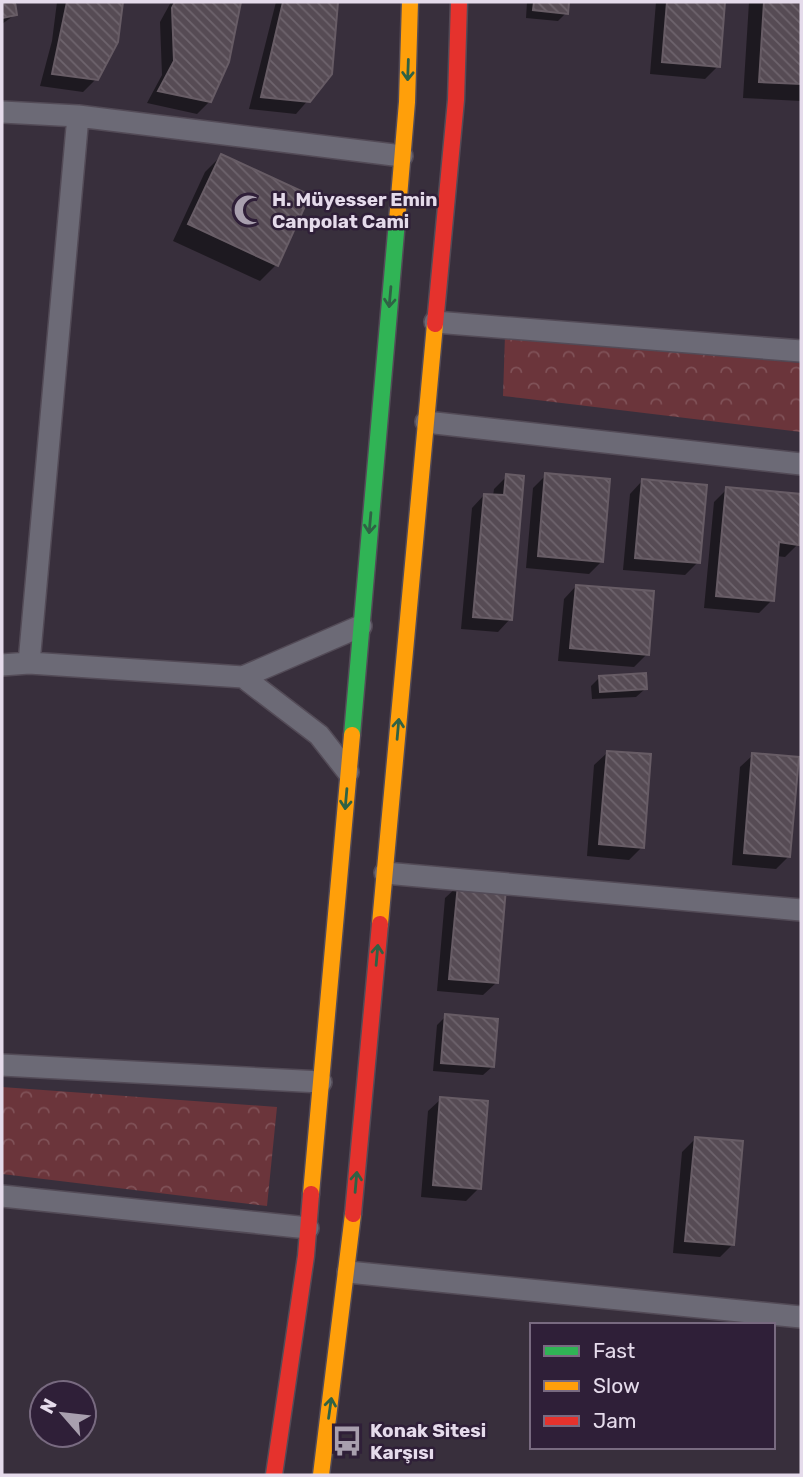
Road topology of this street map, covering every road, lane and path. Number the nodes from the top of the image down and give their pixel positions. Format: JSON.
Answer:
{"nodes":[{"id":1,"x":410,"y":2,"type":"edge"},
{"id":2,"x":459,"y":2,"type":"edge"},
{"id":3,"x":2,"y":112,"type":"edge"},
{"id":4,"x":78,"y":116,"type":"junction"},
{"id":5,"x":402,"y":156,"type":"junction"},
{"id":6,"x":435,"y":322,"type":"junction"},
{"id":7,"x":801,"y":351,"type":"edge"},
{"id":8,"x":426,"y":422,"type":"junction"},
{"id":9,"x":801,"y":464,"type":"edge"},
{"id":10,"x":361,"y":626,"type":"junction"},
{"id":11,"x":29,"y":663,"type":"junction"},
{"id":12,"x":2,"y":664,"type":"edge"},
{"id":13,"x":243,"y":677,"type":"junction"},
{"id":14,"x":348,"y":772,"type":"junction"},
{"id":15,"x":385,"y":873,"type":"junction"},
{"id":16,"x":801,"y":910,"type":"edge"},
{"id":17,"x":2,"y":1065,"type":"edge"},
{"id":18,"x":321,"y":1082,"type":"junction"},
{"id":19,"x":2,"y":1196,"type":"edge"},
{"id":20,"x":308,"y":1227,"type":"junction"},
{"id":21,"x":348,"y":1272,"type":"junction"},
{"id":22,"x":801,"y":1317,"type":"edge"},
{"id":23,"x":274,"y":1475,"type":"edge"},
{"id":24,"x":321,"y":1475,"type":"edge"}],
"edges":[{"from":1,"to":5,"type":"main road","one_way":true},
{"from":2,"to":6,"type":"main road"},
{"from":3,"to":4,"type":"street"},
{"from":4,"to":5,"type":"street"},
{"from":4,"to":11,"type":"street"},
{"from":5,"to":10,"type":"main road","one_way":true},
{"from":6,"to":7,"type":"street"},
{"from":6,"to":8,"type":"main road"},
{"from":8,"to":9,"type":"street"},
{"from":15,"to":8,"type":"main road","one_way":true},
{"from":10,"to":13,"type":"street"},
{"from":10,"to":14,"type":"main road"},
{"from":11,"to":12,"type":"street"},
{"from":11,"to":13,"type":"street"},
{"from":13,"to":14,"type":"street"},
{"from":14,"to":18,"type":"main road","one_way":true},
{"from":15,"to":16,"type":"street"},
{"from":21,"to":15,"type":"main road","one_way":true},
{"from":17,"to":18,"type":"street"},
{"from":18,"to":20,"type":"main road"},
{"from":19,"to":20,"type":"street"},
{"from":20,"to":23,"type":"main road"},
{"from":21,"to":22,"type":"street"},
{"from":24,"to":21,"type":"main road","one_way":true}]}
